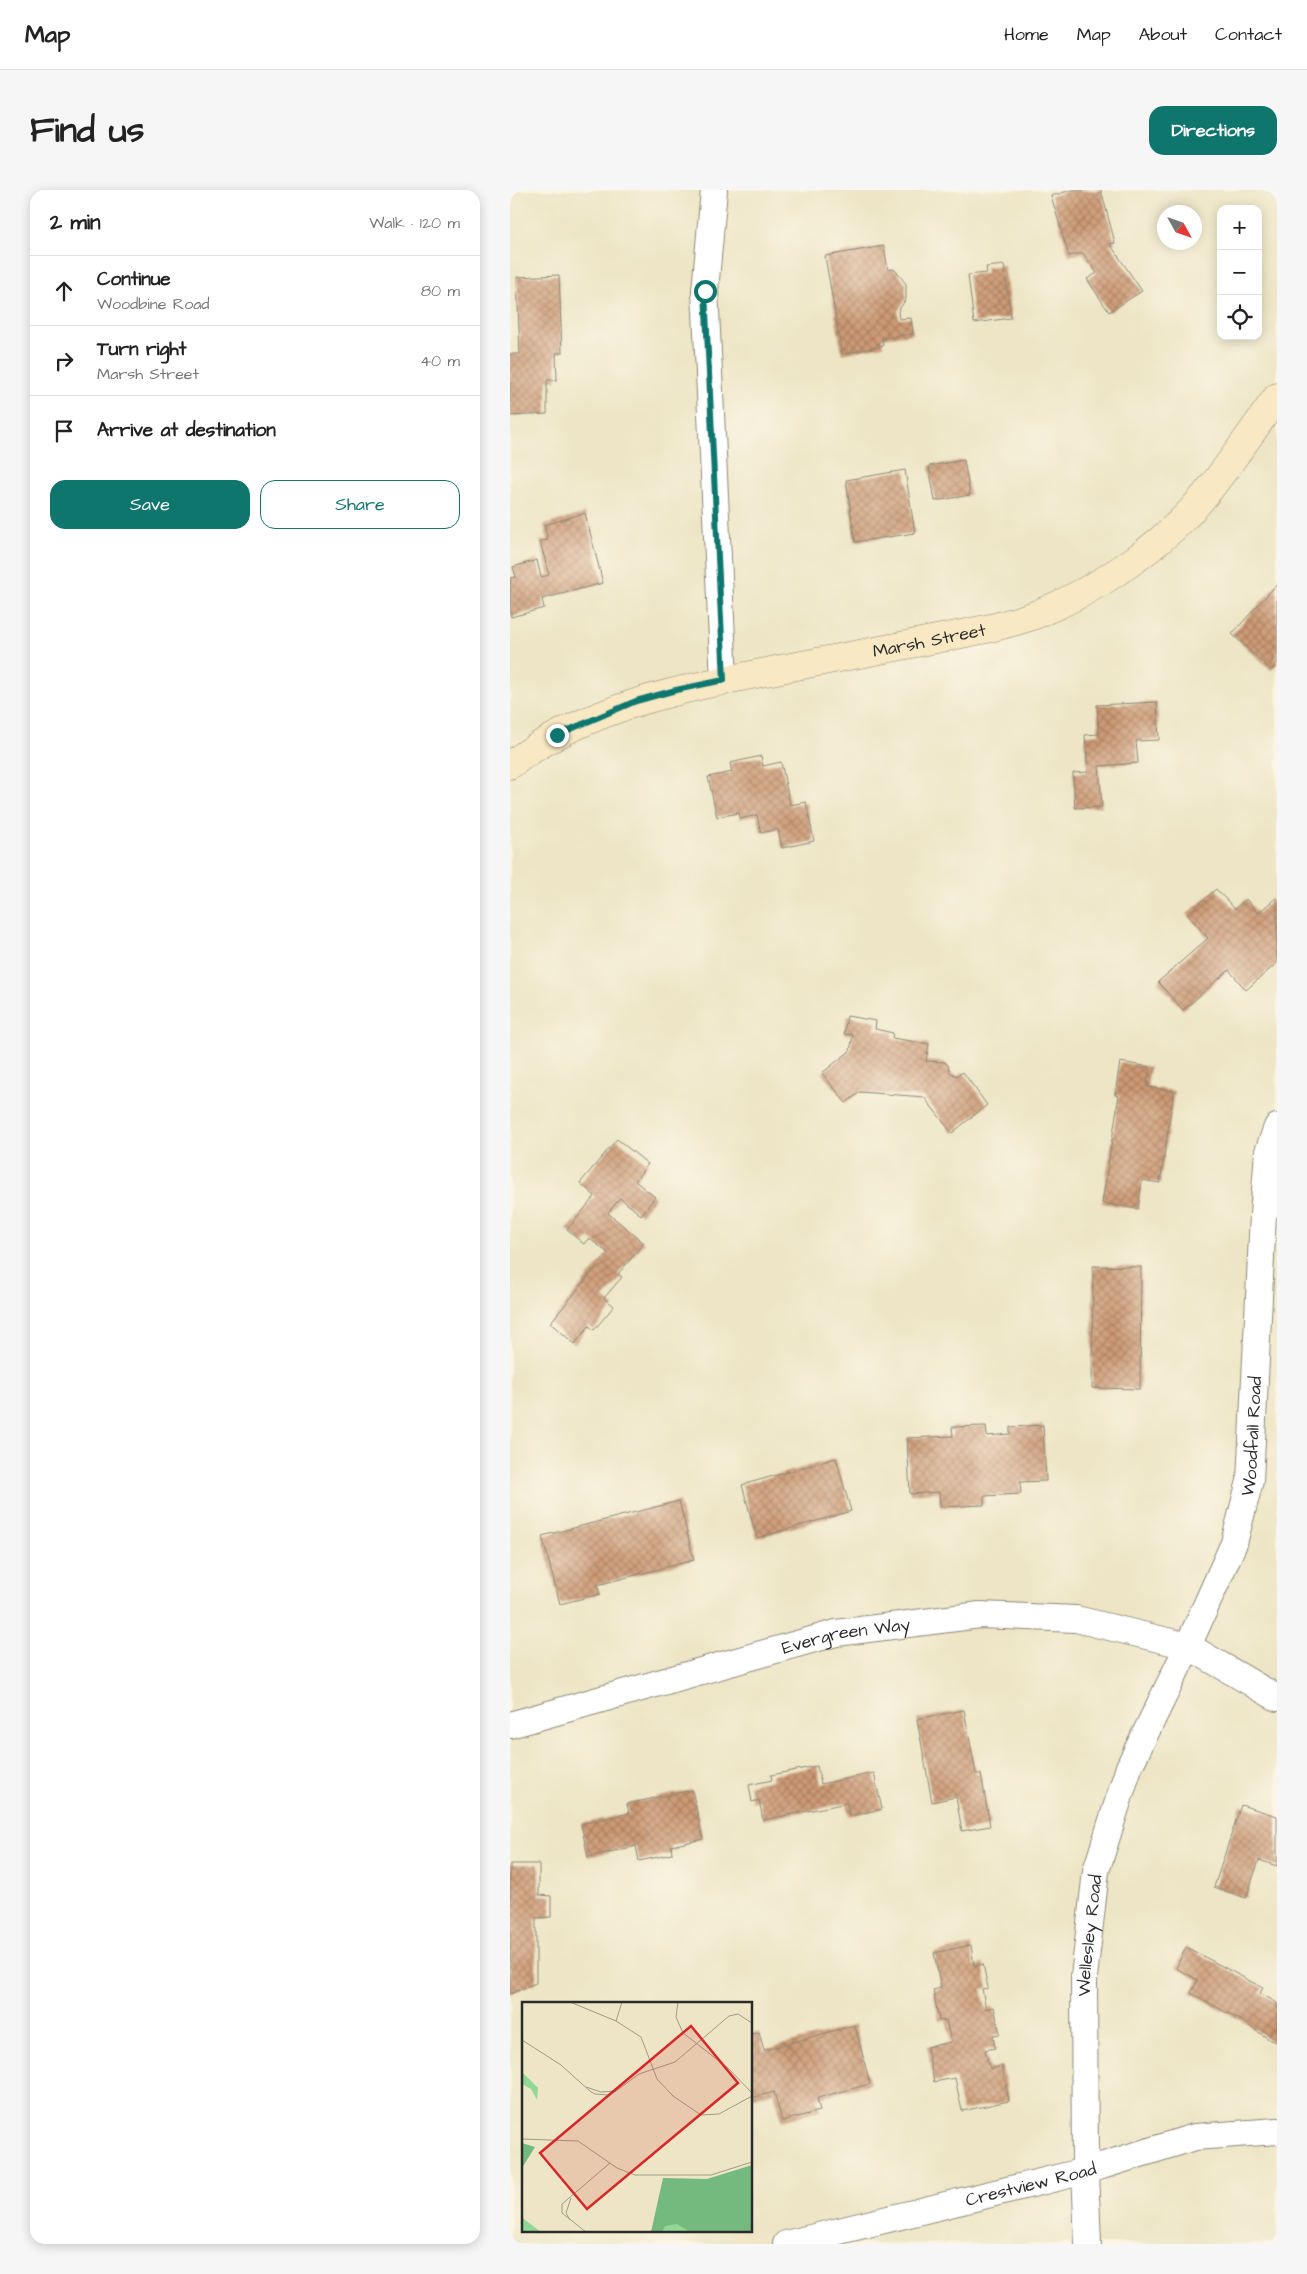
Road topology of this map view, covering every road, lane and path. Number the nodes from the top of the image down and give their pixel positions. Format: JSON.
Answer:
{"nodes":[{"id":1,"x":714,"y":190,"type":"edge"},
{"id":2,"x":1277,"y":397,"type":"edge"},
{"id":3,"x":724,"y":680,"type":"junction"},
{"id":4,"x":510,"y":765,"type":"edge"},
{"id":5,"x":1277,"y":1126,"type":"edge"},
{"id":6,"x":1277,"y":1188,"type":"edge"},
{"id":7,"x":1262,"y":1215,"type":"junction"},
{"id":8,"x":1188,"y":1646,"type":"junction"},
{"id":9,"x":1277,"y":1698,"type":"edge"},
{"id":10,"x":510,"y":1725,"type":"edge"},
{"id":11,"x":1277,"y":2132,"type":"edge"},
{"id":12,"x":1085,"y":2171,"type":"junction"},
{"id":13,"x":786,"y":2244,"type":"edge"},
{"id":14,"x":1088,"y":2244,"type":"edge"}],
"edges":[{"from":1,"to":3,"type":"street"},
{"from":2,"to":3,"type":"street","name":"Marsh Street"},
{"from":3,"to":4,"type":"street","name":"Marsh Street"},
{"from":5,"to":7,"type":"street","name":"Woodfall Road"},
{"from":6,"to":7,"type":"street","name":"Woodfall Road"},
{"from":7,"to":8,"type":"street","name":"Woodfall Road"},
{"from":8,"to":9,"type":"street","name":"Evergreen Way"},
{"from":8,"to":10,"type":"street","name":"Evergreen Way"},
{"from":8,"to":12,"type":"street","name":"Wellesley Road"},
{"from":11,"to":12,"type":"street","name":"Crestview Road"},
{"from":12,"to":13,"type":"street","name":"Crestview Road"},
{"from":12,"to":14,"type":"street","name":"Wellesley Road"}]}
